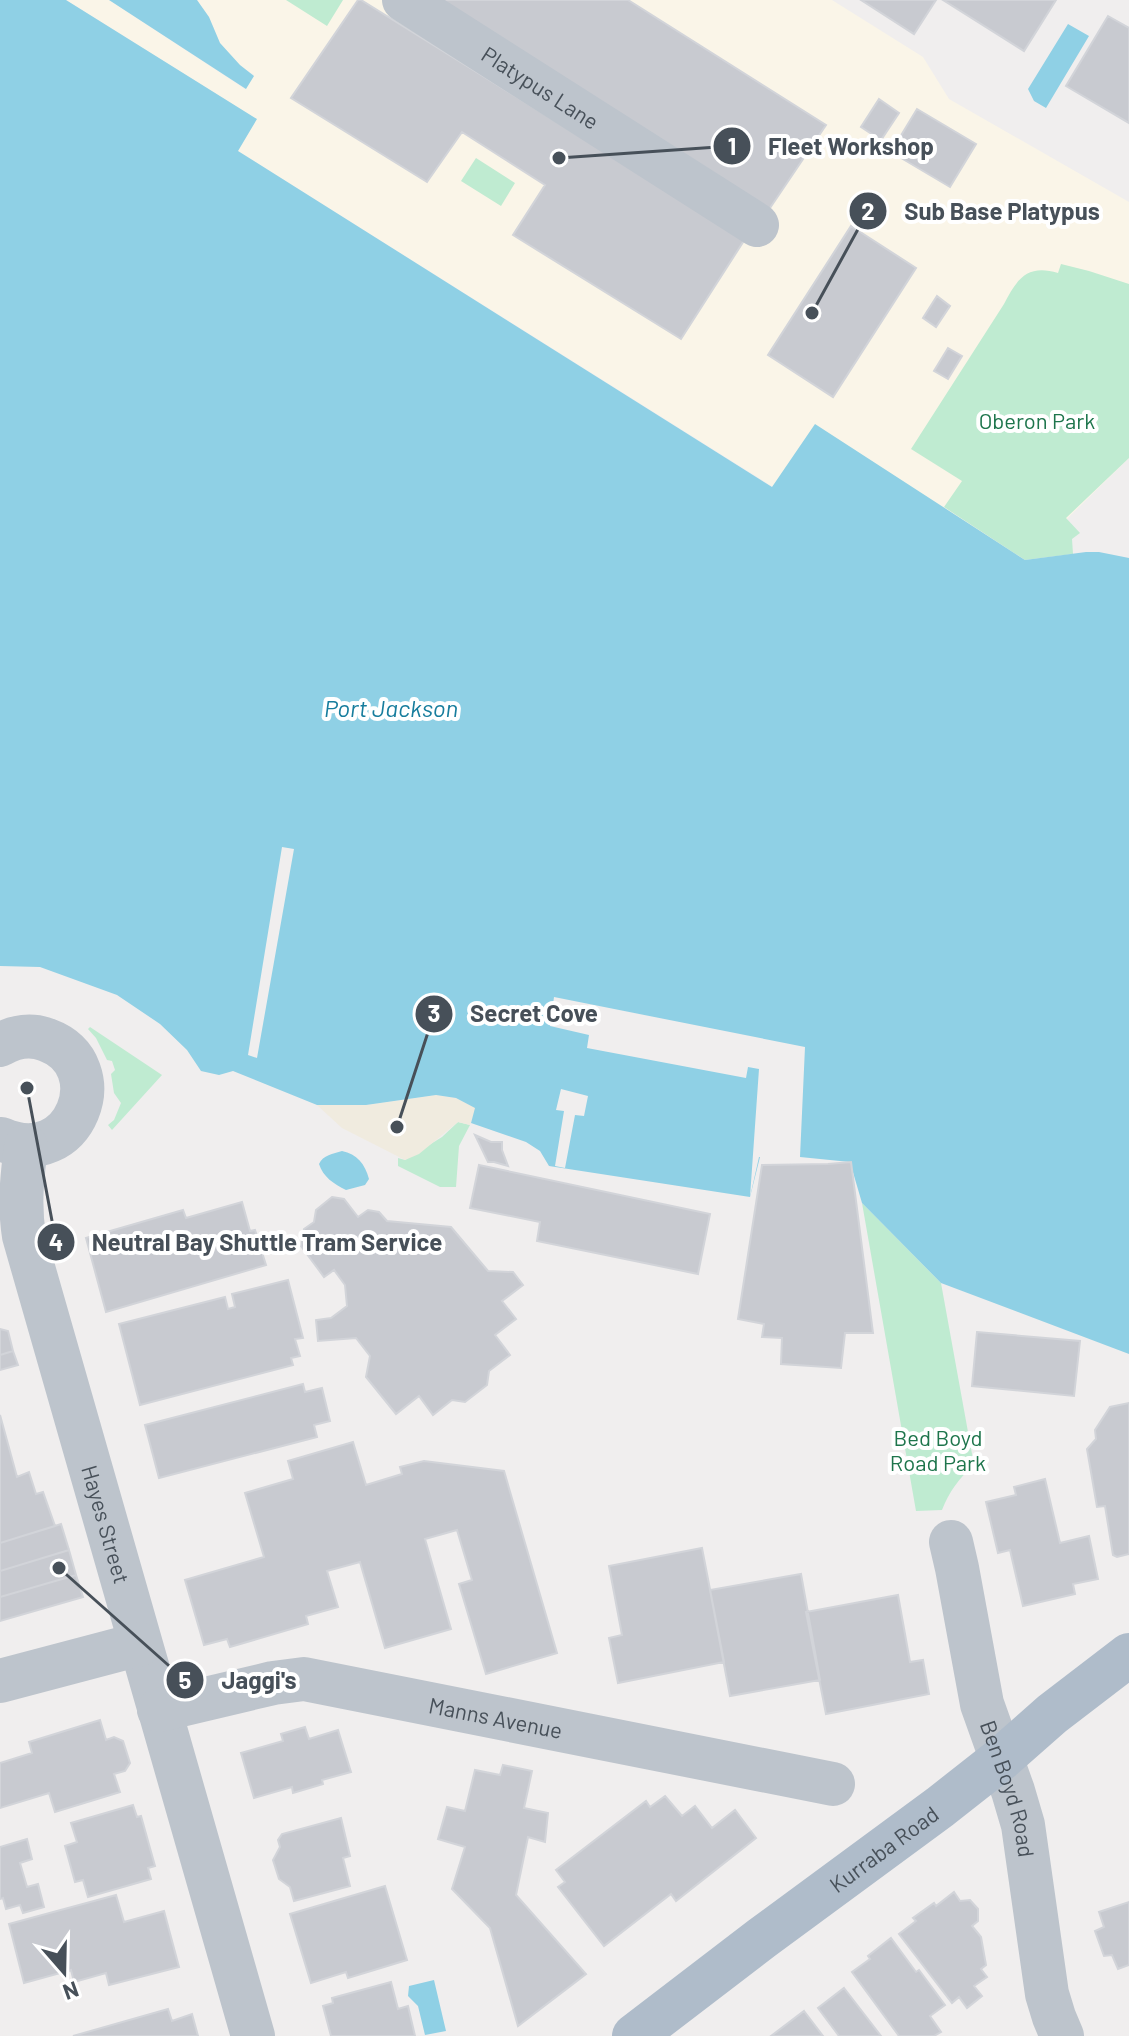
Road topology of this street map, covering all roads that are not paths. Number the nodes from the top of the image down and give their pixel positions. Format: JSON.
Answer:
{"nodes":[{"id":1,"x":404,"y":0,"type":"edge"},
{"id":2,"x":757,"y":225,"type":"dead end"},
{"id":3,"x":0,"y":1045,"type":"edge"},
{"id":4,"x":13,"y":1142,"type":"edge"},
{"id":5,"x":951,"y":1542,"type":"dead end"},
{"id":6,"x":140,"y":1644,"type":"junction"},
{"id":7,"x":1129,"y":1655,"type":"edge"},
{"id":8,"x":0,"y":1681,"type":"edge"},
{"id":9,"x":159,"y":1710,"type":"junction"},
{"id":10,"x":1001,"y":1759,"type":"junction"},
{"id":11,"x":833,"y":1784,"type":"dead end"},
{"id":12,"x":253,"y":2036,"type":"edge"},
{"id":13,"x":634,"y":2036,"type":"edge"},
{"id":14,"x":1062,"y":2036,"type":"edge"}],
"edges":[{"from":1,"to":2,"type":"street","name":"Platypus Lane"},
{"from":3,"to":4,"type":"street","name":"Hayes Street"},
{"from":4,"to":6,"type":"street","name":"Hayes Street"},
{"from":5,"to":10,"type":"street","name":"Ben Boyd Road"},
{"from":6,"to":8,"type":"street"},
{"from":6,"to":9,"type":"street","name":"Hayes Street"},
{"from":7,"to":10,"type":"main road","name":"Kurraba Road"},
{"from":9,"to":11,"type":"street","name":"Manns Avenue"},
{"from":9,"to":12,"type":"street","name":"Hayes Street"},
{"from":10,"to":13,"type":"main road","name":"Kurraba Road"},
{"from":10,"to":14,"type":"street","name":"Ben Boyd Road"}]}
